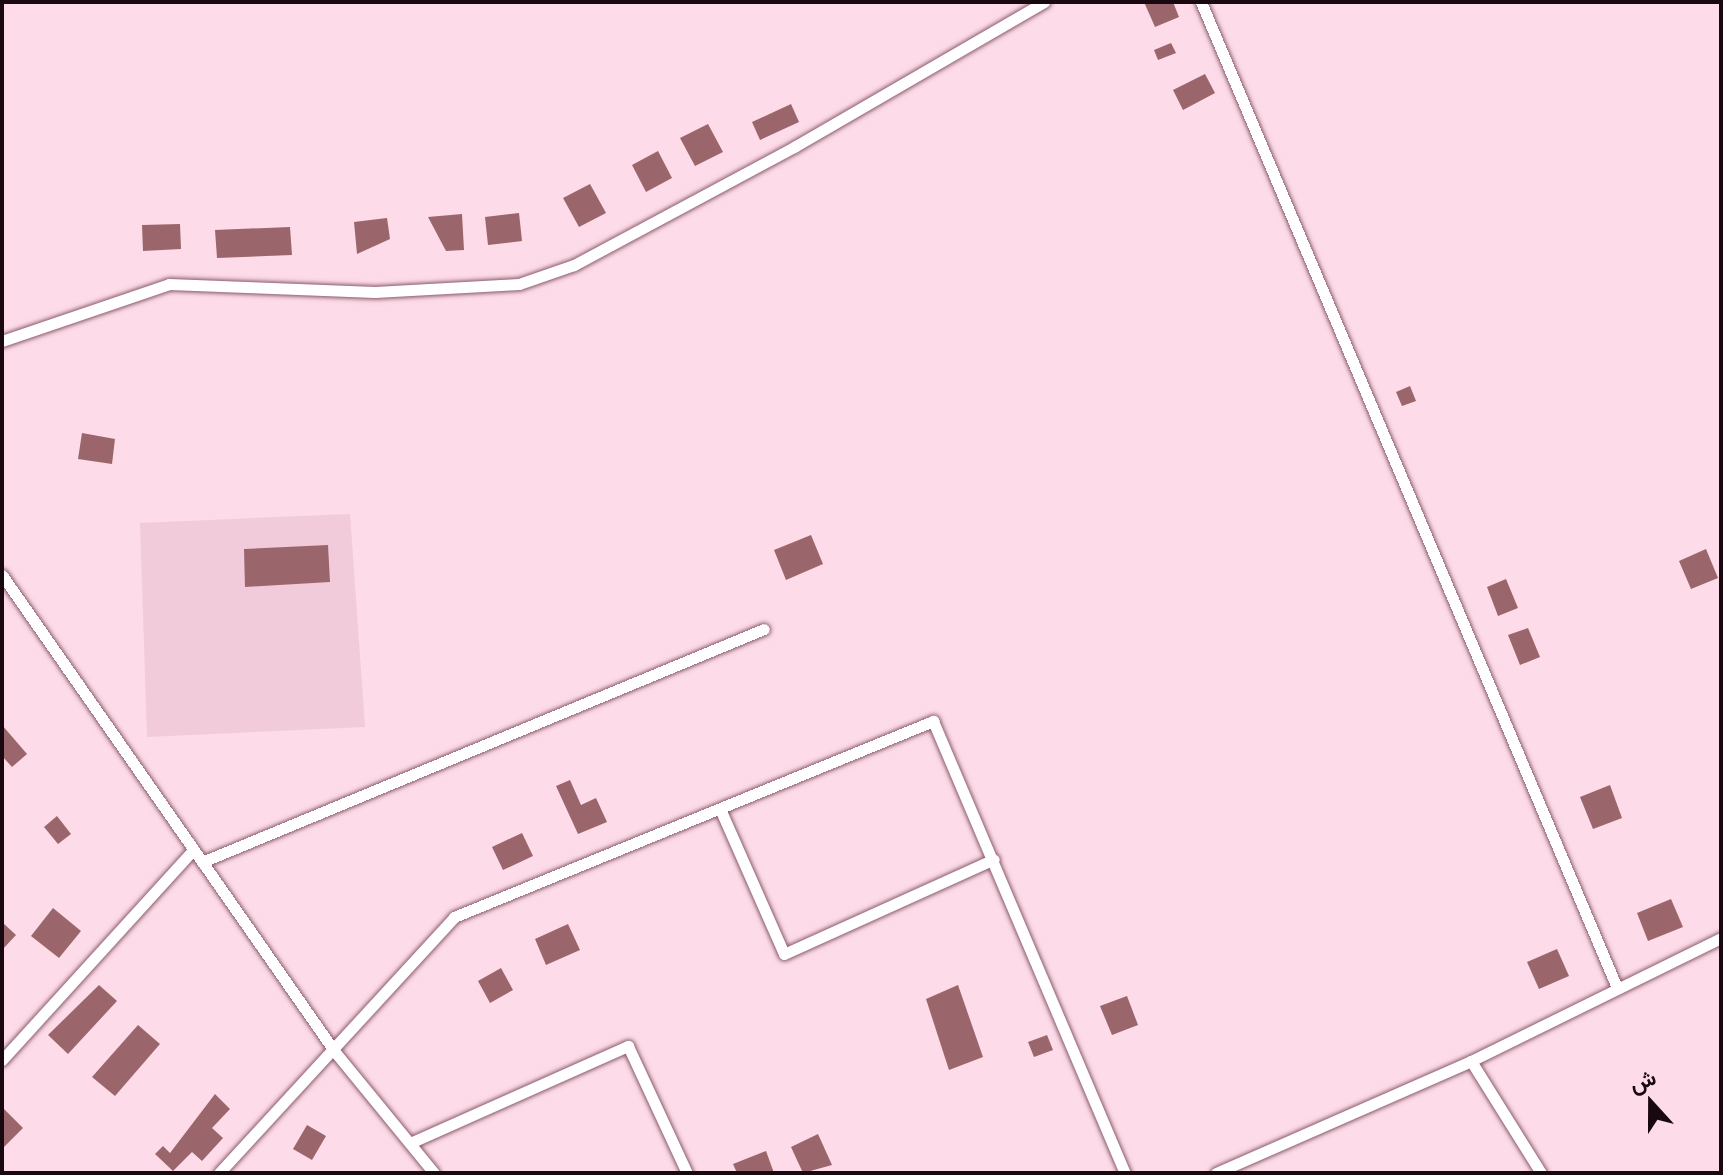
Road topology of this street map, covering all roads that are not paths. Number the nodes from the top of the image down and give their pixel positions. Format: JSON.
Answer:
{"nodes":[{"id":1,"x":1042,"y":2,"type":"edge"},
{"id":2,"x":1201,"y":2,"type":"edge"},
{"id":3,"x":2,"y":341,"type":"edge"},
{"id":4,"x":2,"y":575,"type":"edge"},
{"id":5,"x":764,"y":629,"type":"dead end"},
{"id":6,"x":721,"y":811,"type":"junction"},
{"id":7,"x":193,"y":850,"type":"junction"},
{"id":8,"x":994,"y":859,"type":"junction"},
{"id":9,"x":202,"y":862,"type":"junction"},
{"id":10,"x":1721,"y":938,"type":"edge"},
{"id":11,"x":1617,"y":988,"type":"junction"},
{"id":12,"x":335,"y":1052,"type":"junction"},
{"id":13,"x":2,"y":1060,"type":"edge"},
{"id":14,"x":1471,"y":1061,"type":"junction"},
{"id":15,"x":410,"y":1143,"type":"junction"},
{"id":16,"x":219,"y":1173,"type":"edge"},
{"id":17,"x":434,"y":1173,"type":"edge"},
{"id":18,"x":687,"y":1173,"type":"edge"},
{"id":19,"x":1125,"y":1173,"type":"edge"},
{"id":20,"x":1216,"y":1173,"type":"edge"},
{"id":21,"x":1541,"y":1173,"type":"edge"}],
"edges":[{"from":1,"to":3,"type":"street"},
{"from":2,"to":11,"type":"street"},
{"from":4,"to":7,"type":"street"},
{"from":5,"to":9,"type":"street"},
{"from":6,"to":8,"type":"street"},
{"from":6,"to":8,"type":"street"},
{"from":6,"to":12,"type":"street"},
{"from":7,"to":9,"type":"street"},
{"from":7,"to":13,"type":"street"},
{"from":8,"to":19,"type":"street"},
{"from":9,"to":12,"type":"street"},
{"from":10,"to":11,"type":"street"},
{"from":11,"to":14,"type":"street"},
{"from":12,"to":15,"type":"street"},
{"from":12,"to":16,"type":"street"},
{"from":14,"to":20,"type":"street"},
{"from":14,"to":21,"type":"street"},
{"from":15,"to":17,"type":"street"},
{"from":15,"to":18,"type":"street"}]}
